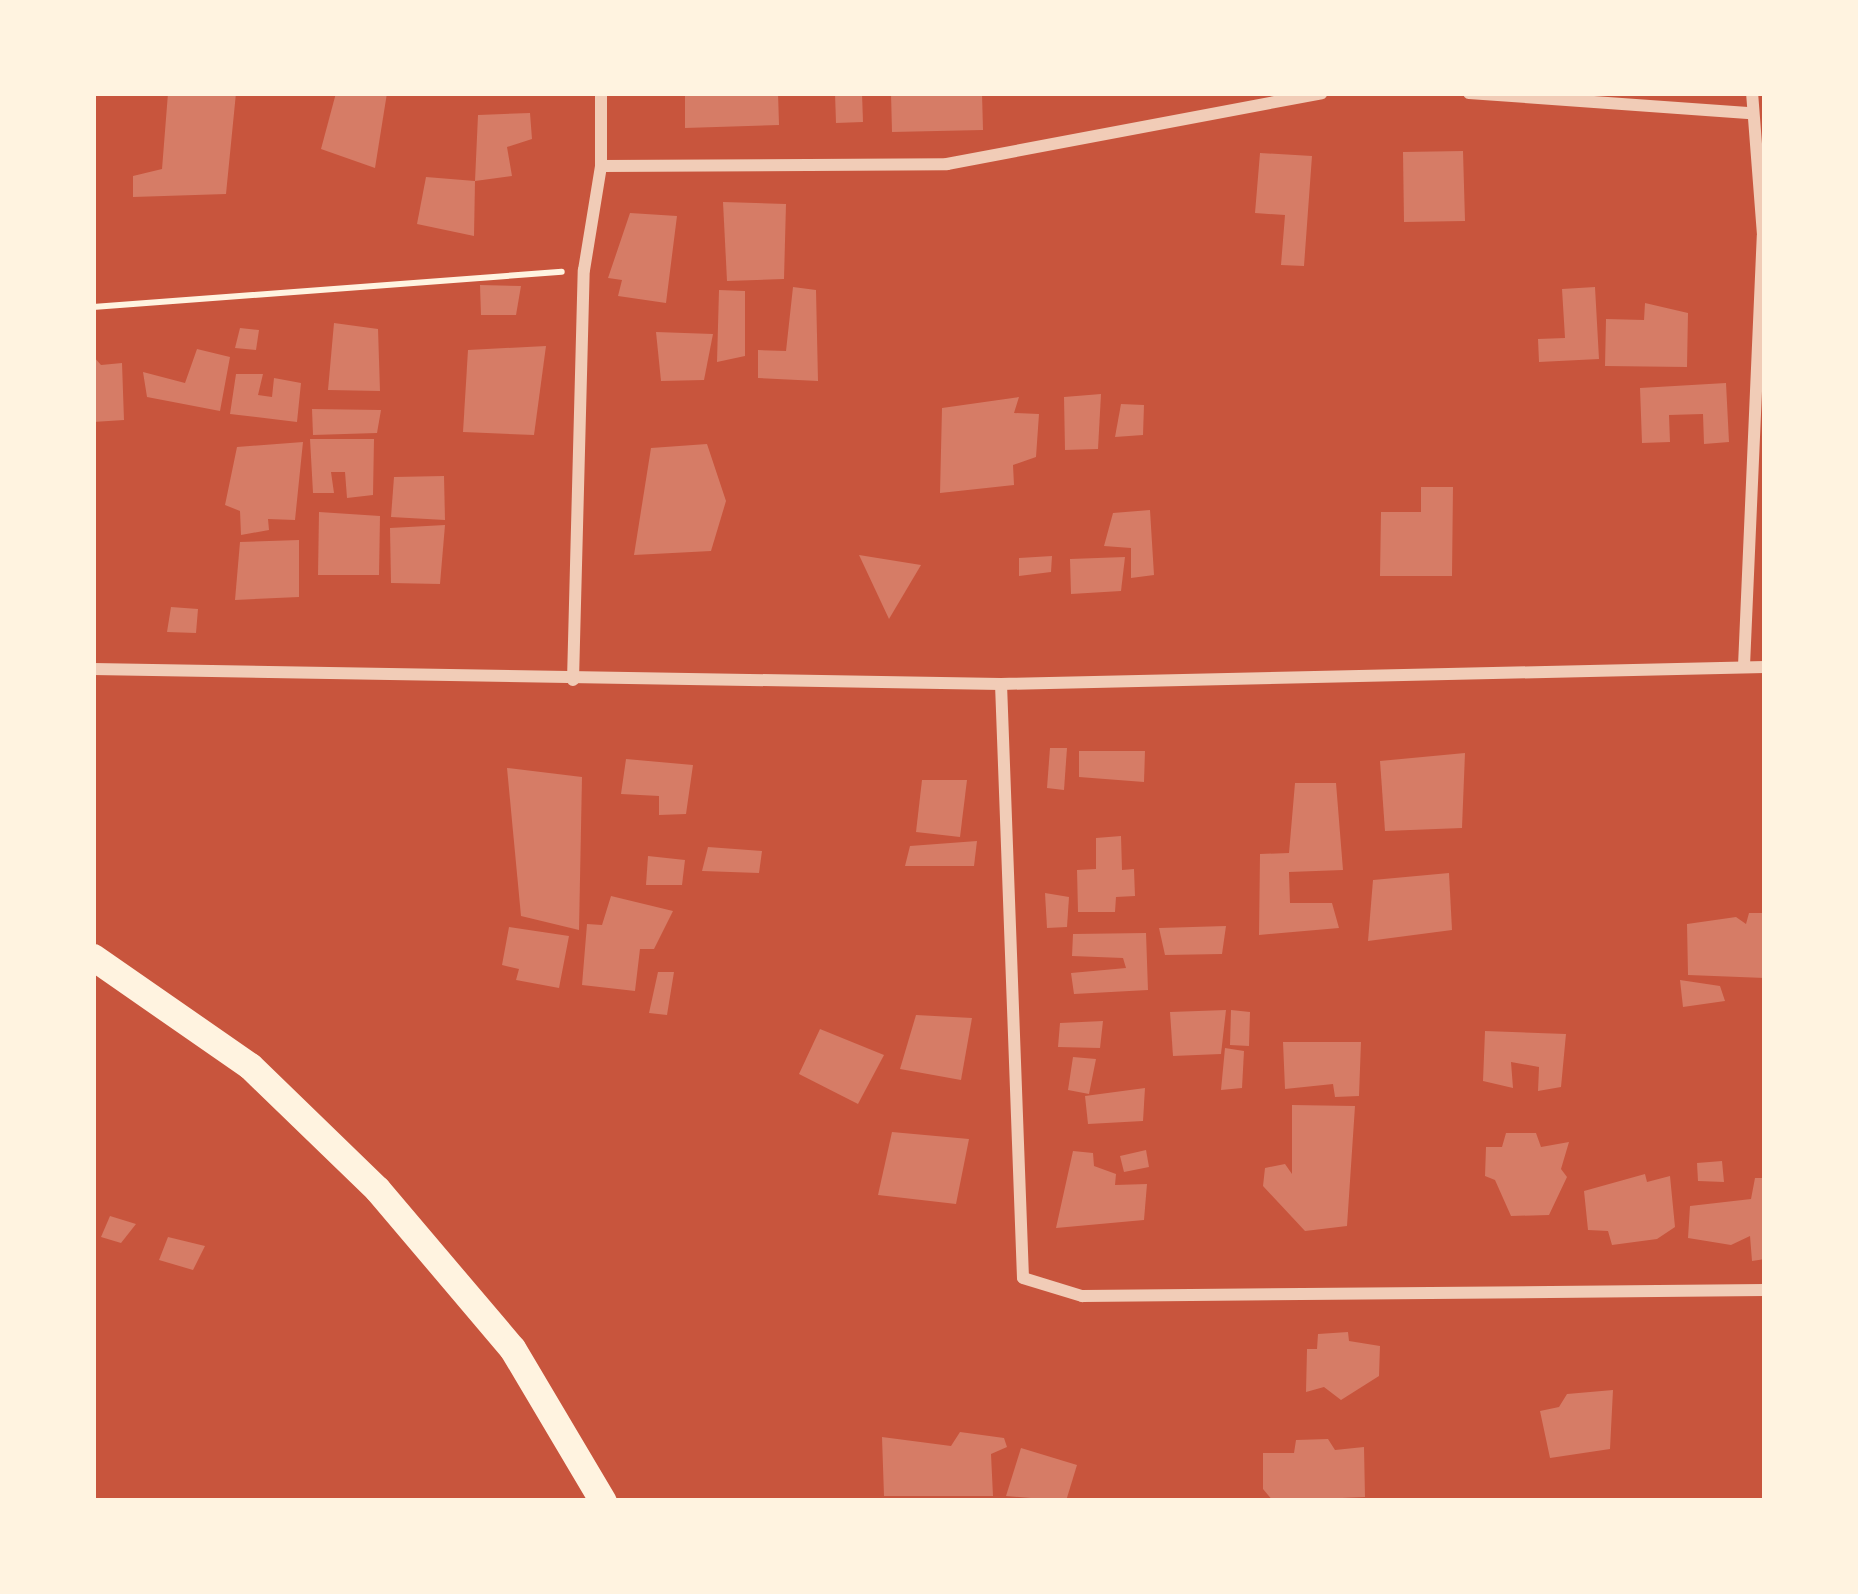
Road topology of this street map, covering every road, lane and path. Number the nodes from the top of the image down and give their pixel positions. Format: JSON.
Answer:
{"nodes":[{"id":1,"x":601,"y":93,"type":"edge"},
{"id":2,"x":1321,"y":93,"type":"edge"},
{"id":3,"x":1469,"y":93,"type":"edge"},
{"id":4,"x":1752,"y":93,"type":"edge"},
{"id":5,"x":1751,"y":112,"type":"junction"},
{"id":6,"x":601,"y":166,"type":"junction"},
{"id":7,"x":584,"y":270,"type":"junction"},
{"id":8,"x":93,"y":307,"type":"edge"},
{"id":9,"x":1744,"y":666,"type":"junction"},
{"id":10,"x":1765,"y":667,"type":"edge"},
{"id":11,"x":93,"y":669,"type":"edge"},
{"id":12,"x":573,"y":680,"type":"junction"},
{"id":13,"x":1000,"y":684,"type":"junction"},
{"id":14,"x":93,"y":958,"type":"edge"},
{"id":15,"x":1765,"y":1290,"type":"edge"},
{"id":16,"x":603,"y":1501,"type":"edge"}],
"edges":[{"from":1,"to":6,"type":"street"},
{"from":2,"to":6,"type":"street"},
{"from":3,"to":5,"type":"street"},
{"from":4,"to":5,"type":"street"},
{"from":5,"to":9,"type":"street"},
{"from":6,"to":7,"type":"street"},
{"from":7,"to":8,"type":"path"},
{"from":7,"to":12,"type":"street"},
{"from":9,"to":10,"type":"street"},
{"from":9,"to":13,"type":"street"},
{"from":11,"to":12,"type":"street"},
{"from":12,"to":13,"type":"street"},
{"from":13,"to":15,"type":"street"},
{"from":14,"to":16,"type":"highway"}]}
